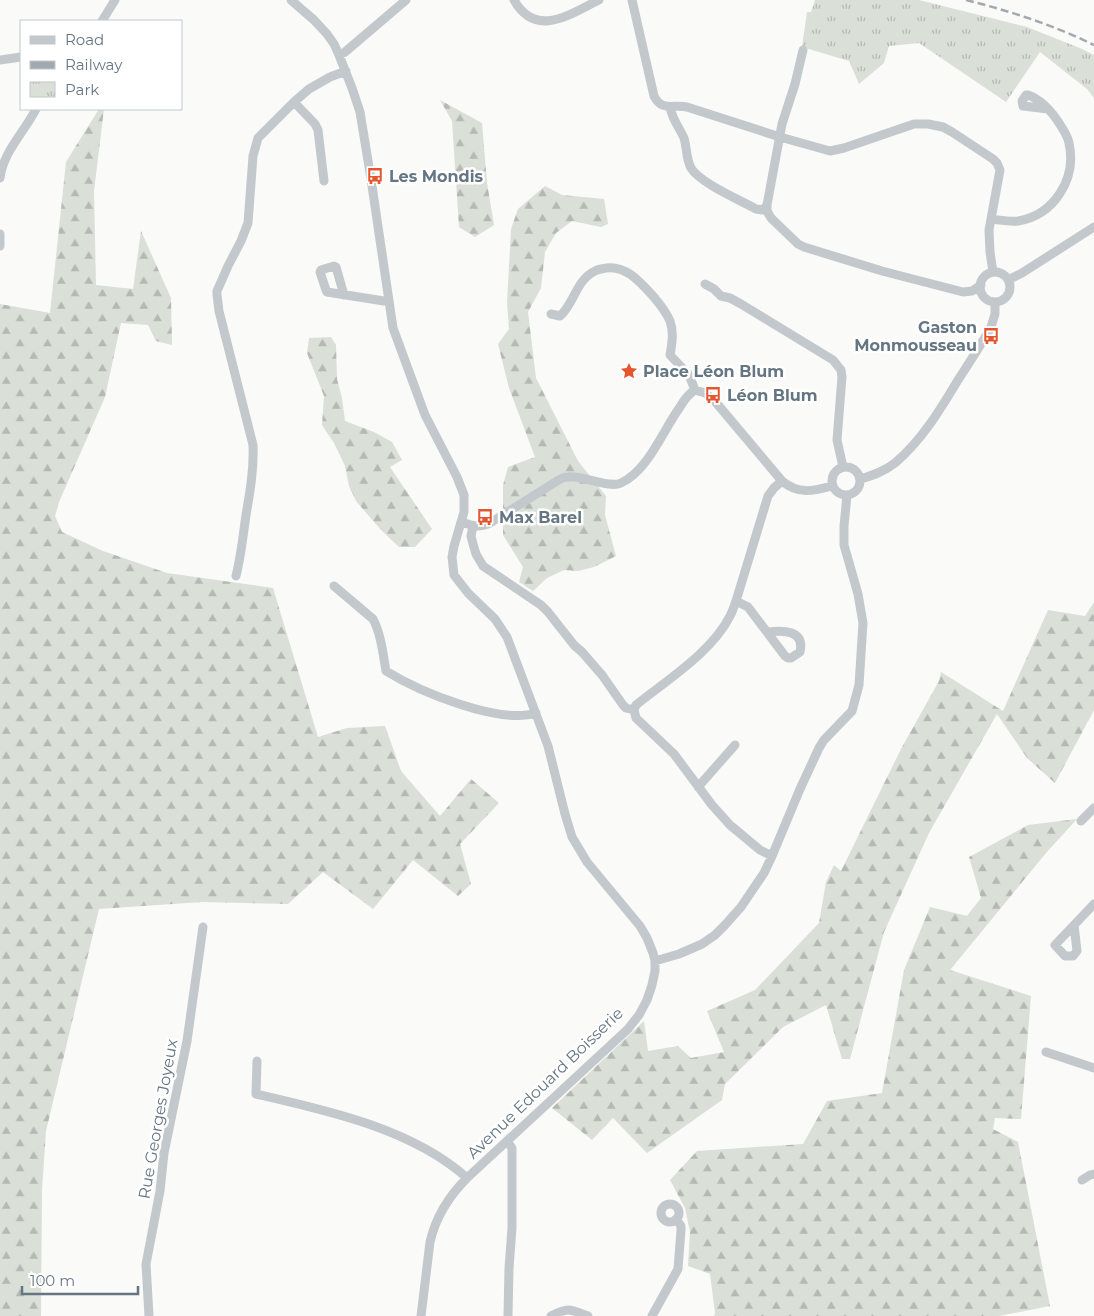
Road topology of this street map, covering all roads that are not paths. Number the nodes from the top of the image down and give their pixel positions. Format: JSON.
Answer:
{"nodes":[{"id":1,"x":115,"y":0,"type":"edge"},
{"id":2,"x":291,"y":0,"type":"edge"},
{"id":3,"x":406,"y":0,"type":"edge"},
{"id":4,"x":514,"y":0,"type":"edge"},
{"id":5,"x":599,"y":0,"type":"edge"},
{"id":6,"x":632,"y":0,"type":"edge"},
{"id":7,"x":103,"y":20,"type":"edge"},
{"id":8,"x":803,"y":50,"type":"dead end"},
{"id":9,"x":340,"y":55,"type":"junction"},
{"id":10,"x":20,"y":58,"type":"edge"},
{"id":11,"x":0,"y":60,"type":"edge"},
{"id":12,"x":346,"y":71,"type":"junction"},
{"id":13,"x":294,"y":102,"type":"junction"},
{"id":14,"x":670,"y":107,"type":"junction"},
{"id":15,"x":1048,"y":109,"type":"dead end"},
{"id":16,"x":35,"y":110,"type":"edge"},
{"id":17,"x":780,"y":137,"type":"junction"},
{"id":18,"x":0,"y":178,"type":"edge"},
{"id":19,"x":324,"y":181,"type":"dead end"},
{"id":20,"x":767,"y":205,"type":"junction"},
{"id":21,"x":991,"y":219,"type":"junction"},
{"id":22,"x":1094,"y":227,"type":"edge"},
{"id":23,"x":0,"y":234,"type":"edge"},
{"id":24,"x":0,"y":246,"type":"edge"},
{"id":25,"x":993,"y":272,"type":"junction"},
{"id":26,"x":1008,"y":280,"type":"junction"},
{"id":27,"x":705,"y":284,"type":"dead end"},
{"id":28,"x":981,"y":285,"type":"junction"},
{"id":29,"x":344,"y":295,"type":"dead end"},
{"id":30,"x":388,"y":301,"type":"junction"},
{"id":31,"x":995,"y":302,"type":"junction"},
{"id":32,"x":551,"y":314,"type":"dead end"},
{"id":33,"x":695,"y":390,"type":"junction"},
{"id":34,"x":843,"y":467,"type":"junction"},
{"id":35,"x":861,"y":479,"type":"junction"},
{"id":36,"x":782,"y":481,"type":"junction"},
{"id":37,"x":832,"y":486,"type":"junction"},
{"id":38,"x":774,"y":488,"type":"junction"},
{"id":39,"x":847,"y":495,"type":"junction"},
{"id":40,"x":760,"y":500,"type":"dead end"},
{"id":41,"x":462,"y":522,"type":"junction"},
{"id":42,"x":473,"y":526,"type":"junction"},
{"id":43,"x":236,"y":576,"type":"dead end"},
{"id":44,"x":334,"y":586,"type":"dead end"},
{"id":45,"x":736,"y":601,"type":"junction"},
{"id":46,"x":768,"y":632,"type":"dead end"},
{"id":47,"x":634,"y":710,"type":"junction"},
{"id":48,"x":536,"y":713,"type":"junction"},
{"id":49,"x":734,"y":745,"type":"dead end"},
{"id":50,"x":698,"y":787,"type":"junction"},
{"id":51,"x":1094,"y":808,"type":"edge"},
{"id":52,"x":1081,"y":821,"type":"dead end"},
{"id":53,"x":772,"y":856,"type":"junction"},
{"id":54,"x":1094,"y":904,"type":"edge"},
{"id":55,"x":1074,"y":925,"type":"dead end"},
{"id":56,"x":202,"y":927,"type":"dead end"},
{"id":57,"x":655,"y":961,"type":"junction"},
{"id":58,"x":1046,"y":1052,"type":"dead end"},
{"id":59,"x":257,"y":1061,"type":"dead end"},
{"id":60,"x":1094,"y":1068,"type":"edge"},
{"id":61,"x":507,"y":1141,"type":"junction"},
{"id":62,"x":1094,"y":1174,"type":"edge"},
{"id":63,"x":467,"y":1178,"type":"junction"},
{"id":64,"x":1082,"y":1180,"type":"dead end"},
{"id":65,"x":676,"y":1219,"type":"dead end"},
{"id":66,"x":149,"y":1316,"type":"edge"},
{"id":67,"x":421,"y":1316,"type":"edge"},
{"id":68,"x":508,"y":1316,"type":"edge"},
{"id":69,"x":551,"y":1316,"type":"edge"},
{"id":70,"x":588,"y":1316,"type":"edge"},
{"id":71,"x":652,"y":1316,"type":"edge"}],
"edges":[{"from":1,"to":7,"type":"street"},
{"from":2,"to":9,"type":"street","name":"Avenue Edouard Boisserie"},
{"from":3,"to":9,"type":"street"},
{"from":4,"to":5,"type":"street"},
{"from":6,"to":14,"type":"street"},
{"from":8,"to":17,"type":"street"},
{"from":9,"to":12,"type":"street","name":"Avenue Edouard Boisserie"},
{"from":10,"to":11,"type":"street"},
{"from":12,"to":13,"type":"street"},
{"from":12,"to":30,"type":"street","name":"Avenue Edouard Boisserie"},
{"from":13,"to":19,"type":"street"},
{"from":13,"to":43,"type":"street"},
{"from":14,"to":17,"type":"street"},
{"from":14,"to":20,"type":"street"},
{"from":15,"to":21,"type":"street"},
{"from":16,"to":18,"type":"street"},
{"from":17,"to":20,"type":"street"},
{"from":17,"to":21,"type":"street"},
{"from":20,"to":28,"type":"street"},
{"from":21,"to":25,"type":"street"},
{"from":22,"to":26,"type":"street"},
{"from":23,"to":24,"type":"street"},
{"from":25,"to":26,"type":"street"},
{"from":25,"to":28,"type":"street"},
{"from":26,"to":31,"type":"street"},
{"from":27,"to":34,"type":"street"},
{"from":28,"to":31,"type":"street"},
{"from":29,"to":30,"type":"street"},
{"from":30,"to":41,"type":"street","name":"Avenue Edouard Boisserie"},
{"from":31,"to":35,"type":"street"},
{"from":32,"to":33,"type":"street"},
{"from":33,"to":36,"type":"street"},
{"from":33,"to":42,"type":"street"},
{"from":34,"to":35,"type":"street"},
{"from":34,"to":37,"type":"street"},
{"from":35,"to":39,"type":"street"},
{"from":36,"to":37,"type":"street"},
{"from":36,"to":38,"type":"street"},
{"from":37,"to":39,"type":"street"},
{"from":38,"to":40,"type":"street"},
{"from":38,"to":45,"type":"street"},
{"from":39,"to":53,"type":"street"},
{"from":41,"to":42,"type":"street"},
{"from":41,"to":48,"type":"street","name":"Avenue Edouard Boisserie"},
{"from":42,"to":47,"type":"street"},
{"from":44,"to":48,"type":"street"},
{"from":45,"to":46,"type":"street"},
{"from":45,"to":47,"type":"street"},
{"from":47,"to":50,"type":"street"},
{"from":48,"to":57,"type":"street","name":"Avenue Edouard Boisserie"},
{"from":49,"to":50,"type":"street"},
{"from":50,"to":53,"type":"street"},
{"from":51,"to":52,"type":"street"},
{"from":53,"to":57,"type":"street"},
{"from":54,"to":55,"type":"street"},
{"from":56,"to":66,"type":"street","name":"Rue Georges Joyeux"},
{"from":57,"to":61,"type":"street","name":"Avenue Edouard Boisserie"},
{"from":58,"to":60,"type":"street"},
{"from":59,"to":63,"type":"street"},
{"from":61,"to":63,"type":"street","name":"Avenue Edouard Boisserie"},
{"from":61,"to":68,"type":"street"},
{"from":62,"to":64,"type":"street"},
{"from":63,"to":67,"type":"street","name":"Avenue Edouard Boisserie"},
{"from":65,"to":71,"type":"street"},
{"from":69,"to":70,"type":"street"}]}
